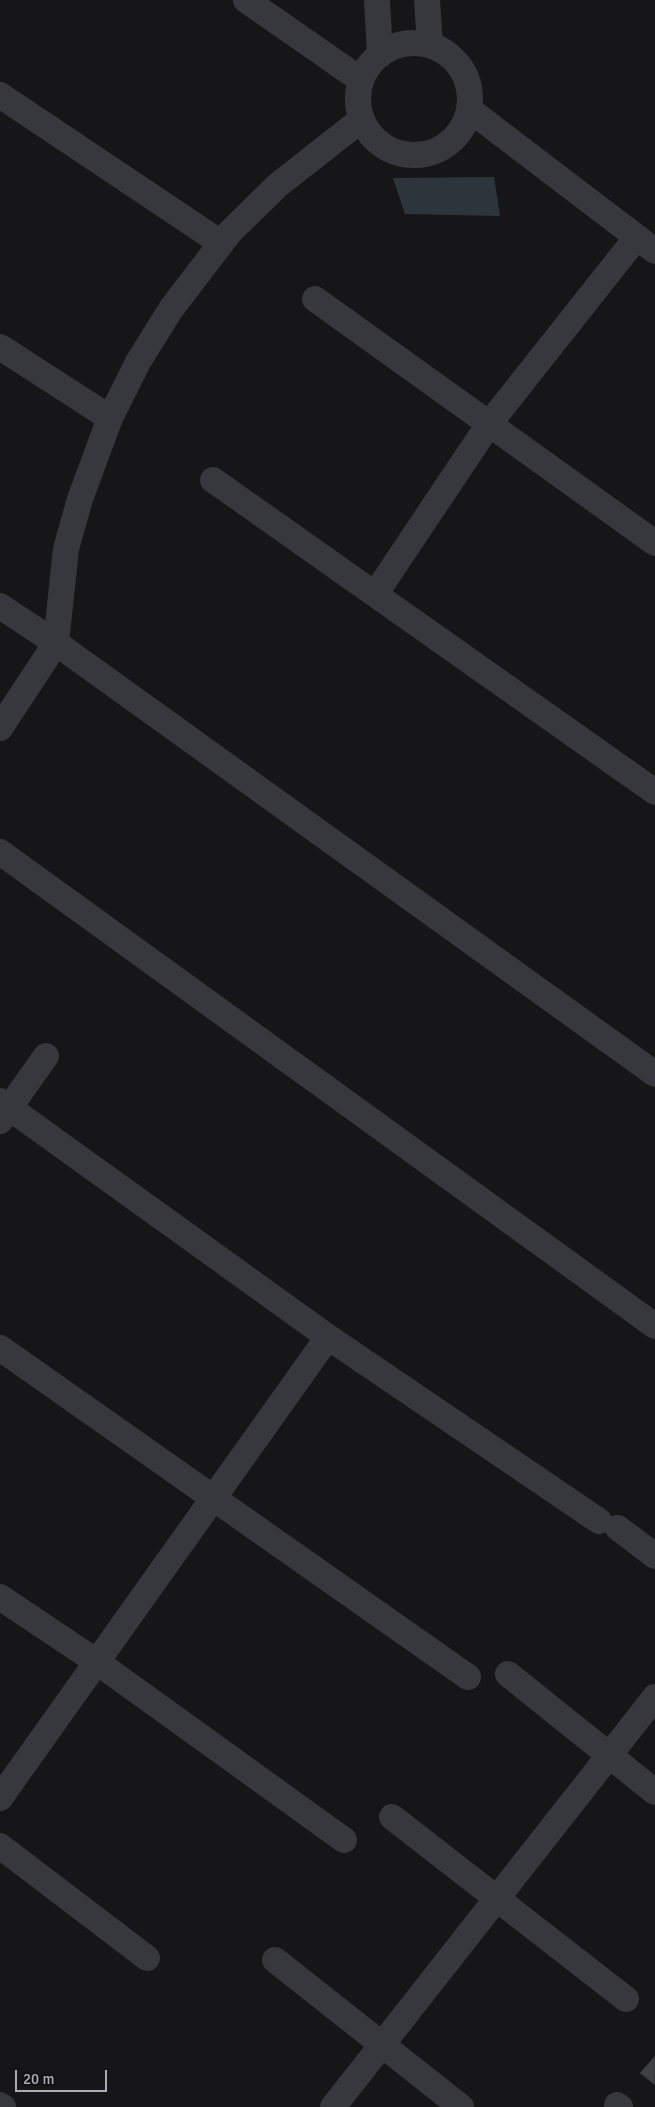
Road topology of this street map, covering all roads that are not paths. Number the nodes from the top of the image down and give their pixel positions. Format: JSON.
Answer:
{"nodes":[{"id":1,"x":246,"y":0,"type":"edge"},
{"id":2,"x":377,"y":0,"type":"edge"},
{"id":3,"x":427,"y":0,"type":"edge"},
{"id":4,"x":430,"y":46,"type":"junction"},
{"id":5,"x":380,"y":55,"type":"junction"},
{"id":6,"x":361,"y":80,"type":"junction"},
{"id":7,"x":0,"y":95,"type":"edge"},
{"id":8,"x":470,"y":110,"type":"junction"},
{"id":9,"x":362,"y":119,"type":"junction"},
{"id":10,"x":221,"y":243,"type":"junction"},
{"id":11,"x":646,"y":244,"type":"edge"},
{"id":12,"x":314,"y":299,"type":"dead end"},
{"id":13,"x":0,"y":347,"type":"edge"},
{"id":14,"x":110,"y":418,"type":"junction"},
{"id":15,"x":489,"y":424,"type":"junction"},
{"id":16,"x":213,"y":480,"type":"dead end"},
{"id":17,"x":655,"y":543,"type":"edge"},
{"id":18,"x":376,"y":593,"type":"junction"},
{"id":19,"x":0,"y":606,"type":"edge"},
{"id":20,"x":56,"y":643,"type":"junction"},
{"id":21,"x":0,"y":728,"type":"edge"},
{"id":22,"x":655,"y":792,"type":"edge"},
{"id":23,"x":0,"y":852,"type":"edge"},
{"id":24,"x":46,"y":1056,"type":"dead end"},
{"id":25,"x":655,"y":1074,"type":"edge"},
{"id":26,"x":3,"y":1110,"type":"edge"},
{"id":27,"x":655,"y":1326,"type":"edge"},
{"id":28,"x":328,"y":1336,"type":"junction"},
{"id":29,"x":0,"y":1348,"type":"edge"},
{"id":30,"x":214,"y":1498,"type":"junction"},
{"id":31,"x":655,"y":1556,"type":"edge"},
{"id":32,"x":0,"y":1597,"type":"edge"},
{"id":33,"x":97,"y":1662,"type":"junction"},
{"id":34,"x":508,"y":1674,"type":"dead end"},
{"id":35,"x":468,"y":1676,"type":"dead end"},
{"id":36,"x":655,"y":1697,"type":"edge"},
{"id":37,"x":610,"y":1756,"type":"junction"},
{"id":38,"x":655,"y":1792,"type":"edge"},
{"id":39,"x":0,"y":1798,"type":"edge"},
{"id":40,"x":392,"y":1817,"type":"dead end"},
{"id":41,"x":344,"y":1840,"type":"dead end"},
{"id":42,"x":0,"y":1846,"type":"edge"},
{"id":43,"x":496,"y":1898,"type":"junction"},
{"id":44,"x":148,"y":1958,"type":"dead end"},
{"id":45,"x":275,"y":1960,"type":"dead end"},
{"id":46,"x":626,"y":1999,"type":"dead end"},
{"id":47,"x":381,"y":2044,"type":"junction"},
{"id":48,"x":0,"y":2105,"type":"edge"},
{"id":49,"x":3,"y":2107,"type":"edge"},
{"id":50,"x":333,"y":2107,"type":"edge"},
{"id":51,"x":461,"y":2107,"type":"edge"}],
"edges":[{"from":1,"to":6,"type":"street"},
{"from":2,"to":5,"type":"street"},
{"from":3,"to":4,"type":"street"},
{"from":4,"to":5,"type":"street"},
{"from":4,"to":8,"type":"street"},
{"from":5,"to":6,"type":"street"},
{"from":6,"to":9,"type":"street"},
{"from":7,"to":10,"type":"street"},
{"from":8,"to":9,"type":"street"},
{"from":8,"to":11,"type":"street"},
{"from":9,"to":10,"type":"street"},
{"from":10,"to":14,"type":"street"},
{"from":11,"to":15,"type":"street"},
{"from":12,"to":15,"type":"street"},
{"from":13,"to":14,"type":"street"},
{"from":14,"to":20,"type":"street"},
{"from":15,"to":17,"type":"street"},
{"from":15,"to":18,"type":"street"},
{"from":16,"to":18,"type":"street"},
{"from":18,"to":22,"type":"street"},
{"from":19,"to":20,"type":"street"},
{"from":20,"to":21,"type":"street"},
{"from":20,"to":25,"type":"street"},
{"from":23,"to":27,"type":"street"},
{"from":24,"to":26,"type":"street"},
{"from":26,"to":28,"type":"street"},
{"from":28,"to":30,"type":"street"},
{"from":28,"to":31,"type":"street"},
{"from":29,"to":30,"type":"street"},
{"from":30,"to":33,"type":"street"},
{"from":30,"to":35,"type":"street"},
{"from":32,"to":33,"type":"street"},
{"from":33,"to":39,"type":"street"},
{"from":33,"to":41,"type":"street"},
{"from":34,"to":37,"type":"street"},
{"from":36,"to":37,"type":"street"},
{"from":37,"to":38,"type":"street"},
{"from":37,"to":43,"type":"street"},
{"from":40,"to":43,"type":"street"},
{"from":42,"to":44,"type":"street"},
{"from":43,"to":46,"type":"street"},
{"from":43,"to":47,"type":"street"},
{"from":45,"to":47,"type":"street"},
{"from":47,"to":50,"type":"street"},
{"from":47,"to":51,"type":"street"},
{"from":48,"to":49,"type":"street"}]}
